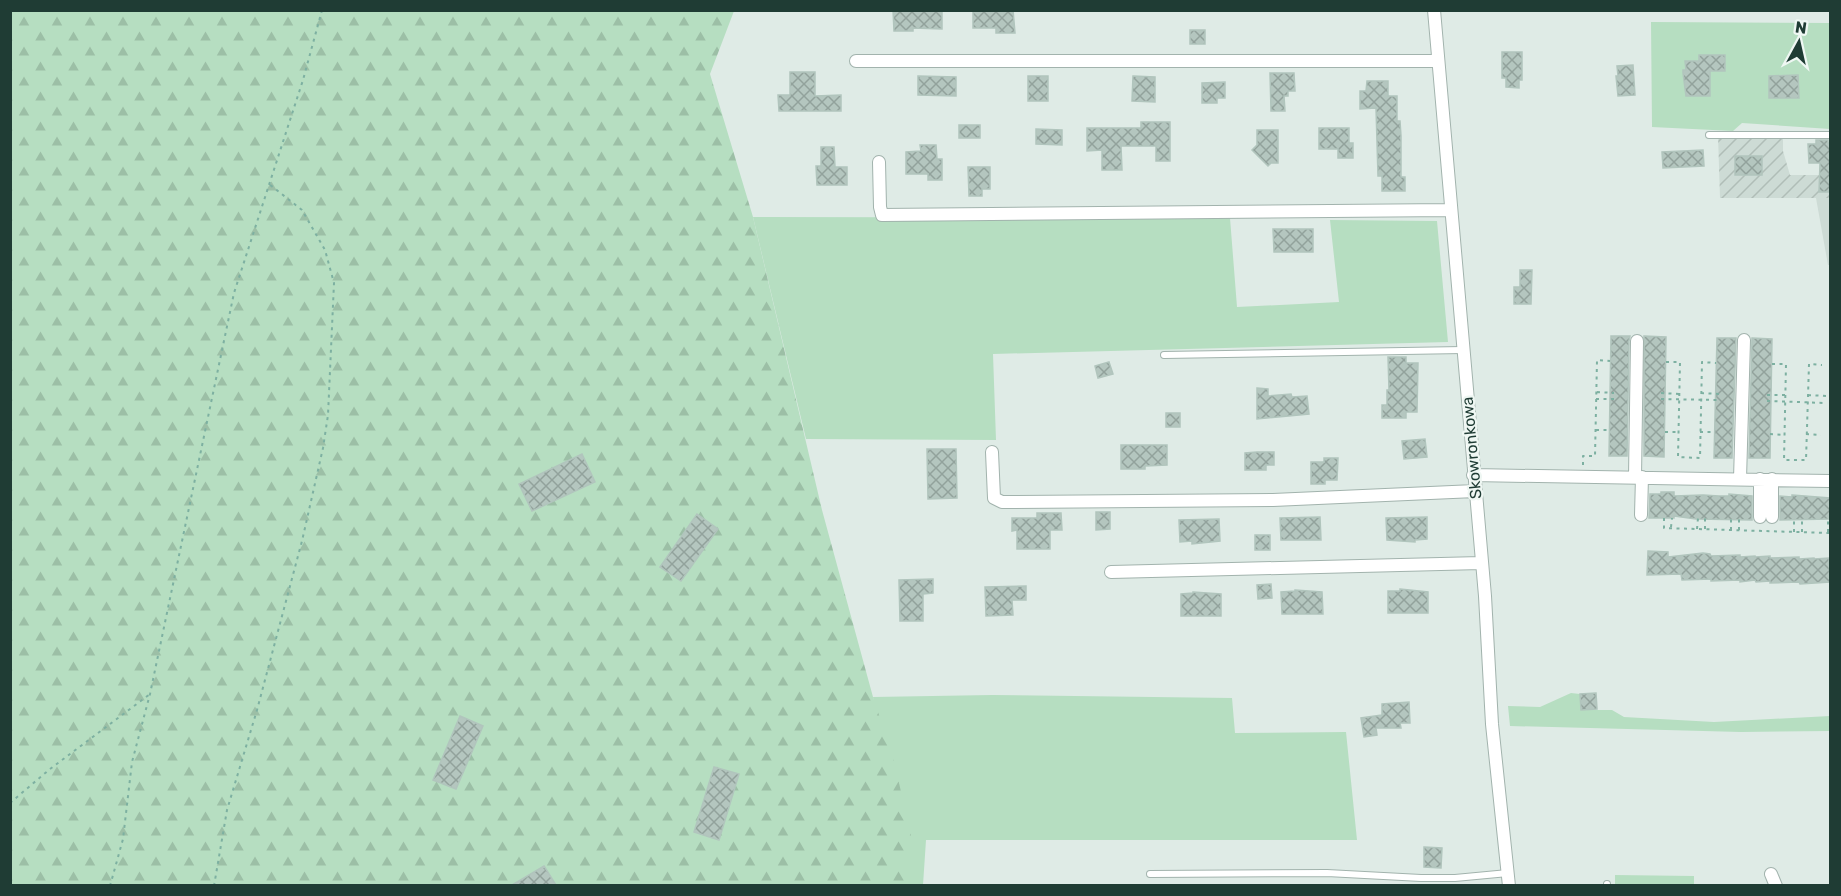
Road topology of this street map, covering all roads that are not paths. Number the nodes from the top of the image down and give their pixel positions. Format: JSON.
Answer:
{"nodes":[{"id":1,"x":1434,"y":10,"type":"edge"},
{"id":2,"x":1438,"y":61,"type":"junction"},
{"id":3,"x":856,"y":62,"type":"dead end"},
{"id":4,"x":1709,"y":135,"type":"dead end"},
{"id":5,"x":1830,"y":135,"type":"edge"},
{"id":6,"x":879,"y":162,"type":"dead end"},
{"id":7,"x":1450,"y":210,"type":"junction"},
{"id":8,"x":1744,"y":340,"type":"dead end"},
{"id":9,"x":1637,"y":341,"type":"dead end"},
{"id":10,"x":1463,"y":350,"type":"junction"},
{"id":11,"x":1164,"y":355,"type":"dead end"},
{"id":12,"x":992,"y":452,"type":"dead end"},
{"id":13,"x":1473,"y":475,"type":"junction"},
{"id":14,"x":1638,"y":477,"type":"junction"},
{"id":15,"x":1740,"y":479,"type":"junction"},
{"id":16,"x":1766,"y":479,"type":"junction"},
{"id":17,"x":1830,"y":481,"type":"edge"},
{"id":18,"x":1475,"y":491,"type":"junction"},
{"id":19,"x":1641,"y":515,"type":"dead end"},
{"id":20,"x":1766,"y":517,"type":"dead end"},
{"id":21,"x":1481,"y":563,"type":"junction"},
{"id":22,"x":1111,"y":572,"type":"dead end"},
{"id":23,"x":1150,"y":874,"type":"dead end"},
{"id":24,"x":1508,"y":879,"type":"edge"}],
"edges":[{"from":1,"to":2,"type":"street","name":"Skowronkowa"},
{"from":2,"to":3,"type":"street"},
{"from":2,"to":7,"type":"street","name":"Skowronkowa"},
{"from":4,"to":5,"type":"lane"},
{"from":6,"to":7,"type":"street"},
{"from":7,"to":10,"type":"street","name":"Skowronkowa"},
{"from":8,"to":15,"type":"street"},
{"from":9,"to":14,"type":"street"},
{"from":10,"to":11,"type":"lane"},
{"from":10,"to":13,"type":"street","name":"Skowronkowa"},
{"from":12,"to":18,"type":"street"},
{"from":13,"to":14,"type":"street"},
{"from":13,"to":18,"type":"street","name":"Skowronkowa"},
{"from":14,"to":15,"type":"street"},
{"from":14,"to":19,"type":"street"},
{"from":15,"to":16,"type":"street"},
{"from":16,"to":17,"type":"street"},
{"from":16,"to":20,"type":"street"},
{"from":18,"to":21,"type":"street","name":"Skowronkowa"},
{"from":21,"to":22,"type":"street"},
{"from":21,"to":24,"type":"street","name":"Skowronkowa"},
{"from":23,"to":24,"type":"lane"}]}
